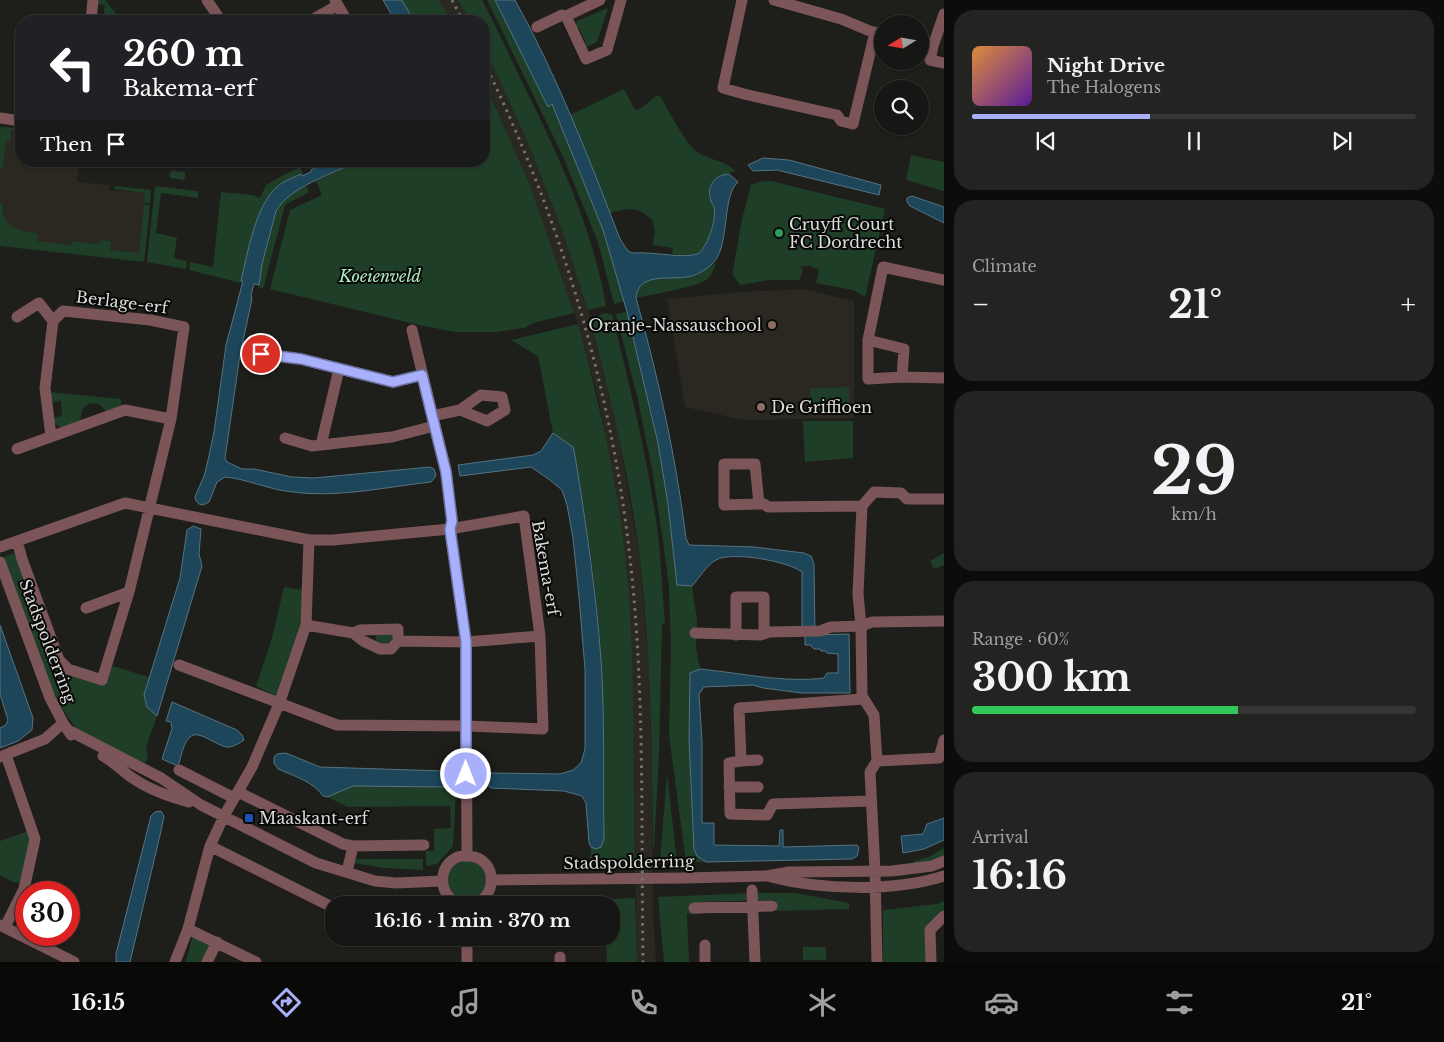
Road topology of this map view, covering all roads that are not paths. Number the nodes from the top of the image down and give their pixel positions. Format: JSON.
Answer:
{"nodes":[{"id":1,"x":94,"y":0,"type":"edge"},
{"id":2,"x":207,"y":0,"type":"edge"},
{"id":3,"x":600,"y":0,"type":"edge"},
{"id":4,"x":621,"y":0,"type":"edge"},
{"id":5,"x":742,"y":0,"type":"edge"},
{"id":6,"x":774,"y":0,"type":"edge"},
{"id":7,"x":337,"y":3,"type":"edge"},
{"id":8,"x":944,"y":14,"type":"edge"},
{"id":9,"x":92,"y":15,"type":"edge"},
{"id":10,"x":218,"y":15,"type":"edge"},
{"id":11,"x":319,"y":15,"type":"edge"},
{"id":12,"x":344,"y":15,"type":"edge"},
{"id":13,"x":566,"y":16,"type":"junction"},
{"id":14,"x":537,"y":27,"type":"dead end"},
{"id":15,"x":874,"y":32,"type":"edge"},
{"id":16,"x":874,"y":51,"type":"edge"},
{"id":17,"x":944,"y":63,"type":"edge"},
{"id":18,"x":0,"y":118,"type":"edge"},
{"id":19,"x":15,"y":120,"type":"edge"},
{"id":20,"x":944,"y":280,"type":"edge"},
{"id":21,"x":17,"y":316,"type":"dead end"},
{"id":22,"x":53,"y":321,"type":"junction"},
{"id":23,"x":412,"y":330,"type":"dead end"},
{"id":24,"x":868,"y":340,"type":"junction"},
{"id":25,"x":261,"y":354,"type":"dead end"},
{"id":26,"x":339,"y":369,"type":"junction"},
{"id":27,"x":422,"y":375,"type":"junction"},
{"id":28,"x":902,"y":377,"type":"junction"},
{"id":29,"x":944,"y":378,"type":"edge"},
{"id":30,"x":460,"y":410,"type":"dead end"},
{"id":31,"x":171,"y":419,"type":"junction"},
{"id":32,"x":433,"y":421,"type":"junction"},
{"id":33,"x":51,"y":436,"type":"junction"},
{"id":34,"x":285,"y":438,"type":"dead end"},
{"id":35,"x":321,"y":445,"type":"junction"},
{"id":36,"x":17,"y":449,"type":"dead end"},
{"id":37,"x":944,"y":499,"type":"edge"},
{"id":38,"x":759,"y":504,"type":"junction"},
{"id":39,"x":150,"y":506,"type":"junction"},
{"id":40,"x":862,"y":506,"type":"junction"},
{"id":41,"x":450,"y":529,"type":"junction"},
{"id":42,"x":309,"y":540,"type":"junction"},
{"id":43,"x":17,"y":541,"type":"junction"},
{"id":44,"x":0,"y":547,"type":"edge"},
{"id":45,"x":0,"y":562,"type":"edge"},
{"id":46,"x":129,"y":592,"type":"junction"},
{"id":47,"x":86,"y":608,"type":"dead end"},
{"id":48,"x":944,"y":622,"type":"edge"},
{"id":49,"x":306,"y":625,"type":"junction"},
{"id":50,"x":861,"y":626,"type":"junction"},
{"id":51,"x":350,"y":632,"type":"junction"},
{"id":52,"x":695,"y":634,"type":"dead end"},
{"id":53,"x":736,"y":634,"type":"junction"},
{"id":54,"x":764,"y":634,"type":"junction"},
{"id":55,"x":540,"y":636,"type":"junction"},
{"id":56,"x":398,"y":641,"type":"junction"},
{"id":57,"x":466,"y":642,"type":"junction"},
{"id":58,"x":179,"y":666,"type":"dead end"},
{"id":59,"x":863,"y":699,"type":"junction"},
{"id":60,"x":279,"y":704,"type":"junction"},
{"id":61,"x":467,"y":726,"type":"junction"},
{"id":62,"x":65,"y":727,"type":"junction"},
{"id":63,"x":944,"y":740,"type":"edge"},
{"id":64,"x":3,"y":756,"type":"edge"},
{"id":65,"x":758,"y":760,"type":"dead end"},
{"id":66,"x":741,"y":761,"type":"junction"},
{"id":67,"x":877,"y":761,"type":"junction"},
{"id":68,"x":179,"y":770,"type":"dead end"},
{"id":69,"x":730,"y":787,"type":"junction"},
{"id":70,"x":758,"y":787,"type":"dead end"},
{"id":71,"x":236,"y":795,"type":"junction"},
{"id":72,"x":871,"y":801,"type":"junction"},
{"id":73,"x":224,"y":816,"type":"junction"},
{"id":74,"x":424,"y":845,"type":"dead end"},
{"id":75,"x":210,"y":846,"type":"junction"},
{"id":76,"x":353,"y":846,"type":"junction"},
{"id":77,"x":467,"y":856,"type":"junction"},
{"id":78,"x":944,"y":861,"type":"edge"},
{"id":79,"x":875,"y":871,"type":"junction"},
{"id":80,"x":347,"y":872,"type":"junction"},
{"id":81,"x":766,"y":876,"type":"junction"},
{"id":82,"x":944,"y":876,"type":"edge"},
{"id":83,"x":492,"y":880,"type":"junction"},
{"id":84,"x":442,"y":881,"type":"junction"},
{"id":85,"x":876,"y":887,"type":"junction"},
{"id":86,"x":752,"y":890,"type":"dead end"},
{"id":87,"x":449,"y":896,"type":"edge"},
{"id":88,"x":486,"y":896,"type":"edge"},
{"id":89,"x":325,"y":904,"type":"edge"},
{"id":90,"x":753,"y":906,"type":"junction"},
{"id":91,"x":772,"y":906,"type":"dead end"},
{"id":92,"x":694,"y":908,"type":"dead end"},
{"id":93,"x":944,"y":916,"type":"edge"},
{"id":94,"x":3,"y":926,"type":"edge"},
{"id":95,"x":188,"y":928,"type":"junction"},
{"id":96,"x":217,"y":942,"type":"junction"},
{"id":97,"x":467,"y":946,"type":"edge"},
{"id":98,"x":705,"y":946,"type":"dead end"},
{"id":99,"x":50,"y":956,"type":"edge"},
{"id":100,"x":74,"y":962,"type":"edge"},
{"id":101,"x":175,"y":962,"type":"edge"},
{"id":102,"x":207,"y":962,"type":"edge"},
{"id":103,"x":256,"y":962,"type":"edge"},
{"id":104,"x":467,"y":962,"type":"edge"},
{"id":105,"x":705,"y":962,"type":"edge"},
{"id":106,"x":755,"y":962,"type":"edge"},
{"id":107,"x":877,"y":962,"type":"edge"},
{"id":108,"x":931,"y":962,"type":"edge"}],
"edges":[{"from":1,"to":9,"type":"street"},
{"from":2,"to":10,"type":"street"},
{"from":3,"to":13,"type":"street"},
{"from":4,"to":13,"type":"street"},
{"from":5,"to":16,"type":"street"},
{"from":6,"to":15,"type":"street"},
{"from":7,"to":11,"type":"street"},
{"from":7,"to":12,"type":"street"},
{"from":8,"to":17,"type":"street"},
{"from":13,"to":14,"type":"street"},
{"from":18,"to":19,"type":"street"},
{"from":20,"to":24,"type":"street"},
{"from":21,"to":22,"type":"street"},
{"from":22,"to":31,"type":"street","name":"Berlage-erf"},
{"from":22,"to":33,"type":"street"},
{"from":23,"to":27,"type":"street"},
{"from":24,"to":28,"type":"street"},
{"from":24,"to":28,"type":"street"},
{"from":25,"to":26,"type":"street"},
{"from":26,"to":27,"type":"street"},
{"from":26,"to":35,"type":"street"},
{"from":27,"to":32,"type":"street"},
{"from":28,"to":29,"type":"street"},
{"from":30,"to":32,"type":"street"},
{"from":31,"to":33,"type":"street"},
{"from":31,"to":39,"type":"street","name":"Berlage-erf"},
{"from":32,"to":35,"type":"street"},
{"from":32,"to":41,"type":"street"},
{"from":33,"to":36,"type":"street"},
{"from":34,"to":35,"type":"street"},
{"from":37,"to":40,"type":"street"},
{"from":38,"to":38,"type":"street"},
{"from":38,"to":40,"type":"street"},
{"from":39,"to":42,"type":"street","name":"Bakema-erf"},
{"from":39,"to":43,"type":"street"},
{"from":39,"to":46,"type":"street","name":"Berlage-erf"},
{"from":40,"to":50,"type":"street"},
{"from":41,"to":42,"type":"street","name":"Bakema-erf"},
{"from":41,"to":55,"type":"street","name":"Bakema-erf"},
{"from":41,"to":57,"type":"street"},
{"from":42,"to":49,"type":"street"},
{"from":43,"to":44,"type":"street"},
{"from":43,"to":46,"type":"street","name":"Berlage-erf"},
{"from":45,"to":62,"type":"street","name":"Stadspolderring"},
{"from":46,"to":47,"type":"street"},
{"from":48,"to":50,"type":"street"},
{"from":49,"to":51,"type":"street","name":"Bakema-erf"},
{"from":49,"to":60,"type":"street"},
{"from":50,"to":54,"type":"street"},
{"from":50,"to":59,"type":"street"},
{"from":51,"to":56,"type":"street","name":"Bakema-erf"},
{"from":51,"to":56,"type":"street","name":"Bakema-erf"},
{"from":52,"to":53,"type":"street"},
{"from":53,"to":54,"type":"street"},
{"from":53,"to":54,"type":"street"},
{"from":55,"to":57,"type":"street","name":"Bakema-erf"},
{"from":55,"to":61,"type":"street","name":"Bakema-erf"},
{"from":56,"to":57,"type":"street","name":"Bakema-erf"},
{"from":57,"to":61,"type":"street"},
{"from":58,"to":60,"type":"street","name":"Bakema-erf"},
{"from":59,"to":66,"type":"street"},
{"from":59,"to":67,"type":"street"},
{"from":60,"to":61,"type":"street","name":"Bakema-erf"},
{"from":60,"to":71,"type":"street"},
{"from":61,"to":77,"type":"street"},
{"from":62,"to":64,"type":"street"},
{"from":62,"to":73,"type":"street","name":"Stadspolderring"},
{"from":63,"to":67,"type":"street"},
{"from":64,"to":94,"type":"street"},
{"from":65,"to":66,"type":"street"},
{"from":66,"to":69,"type":"street"},
{"from":67,"to":72,"type":"street"},
{"from":68,"to":71,"type":"street"},
{"from":69,"to":70,"type":"street"},
{"from":69,"to":72,"type":"street"},
{"from":71,"to":73,"type":"street"},
{"from":71,"to":76,"type":"street"},
{"from":72,"to":79,"type":"street"},
{"from":73,"to":75,"type":"street"},
{"from":73,"to":80,"type":"street","name":"Stadspolderring"},
{"from":74,"to":76,"type":"street"},
{"from":75,"to":89,"type":"street"},
{"from":75,"to":95,"type":"street"},
{"from":76,"to":80,"type":"street"},
{"from":77,"to":83,"type":"street"},
{"from":77,"to":84,"type":"street"},
{"from":78,"to":79,"type":"street","name":"Stadspolderring"},
{"from":79,"to":81,"type":"street","name":"Stadspolderring"},
{"from":79,"to":85,"type":"street"},
{"from":80,"to":84,"type":"street","name":"Stadspolderring"},
{"from":81,"to":83,"type":"street","name":"Stadspolderring"},
{"from":81,"to":85,"type":"street","name":"Stadspolderring"},
{"from":82,"to":85,"type":"street","name":"Stadspolderring"},
{"from":83,"to":88,"type":"street"},
{"from":84,"to":87,"type":"street"},
{"from":85,"to":107,"type":"street"},
{"from":86,"to":90,"type":"street"},
{"from":90,"to":91,"type":"street"},
{"from":90,"to":92,"type":"street"},
{"from":90,"to":106,"type":"street"},
{"from":93,"to":108,"type":"street"},
{"from":94,"to":99,"type":"street"},
{"from":95,"to":96,"type":"street"},
{"from":95,"to":101,"type":"street"},
{"from":96,"to":102,"type":"street"},
{"from":96,"to":103,"type":"street"},
{"from":97,"to":104,"type":"street"},
{"from":98,"to":105,"type":"street"},
{"from":99,"to":100,"type":"street"}]}
